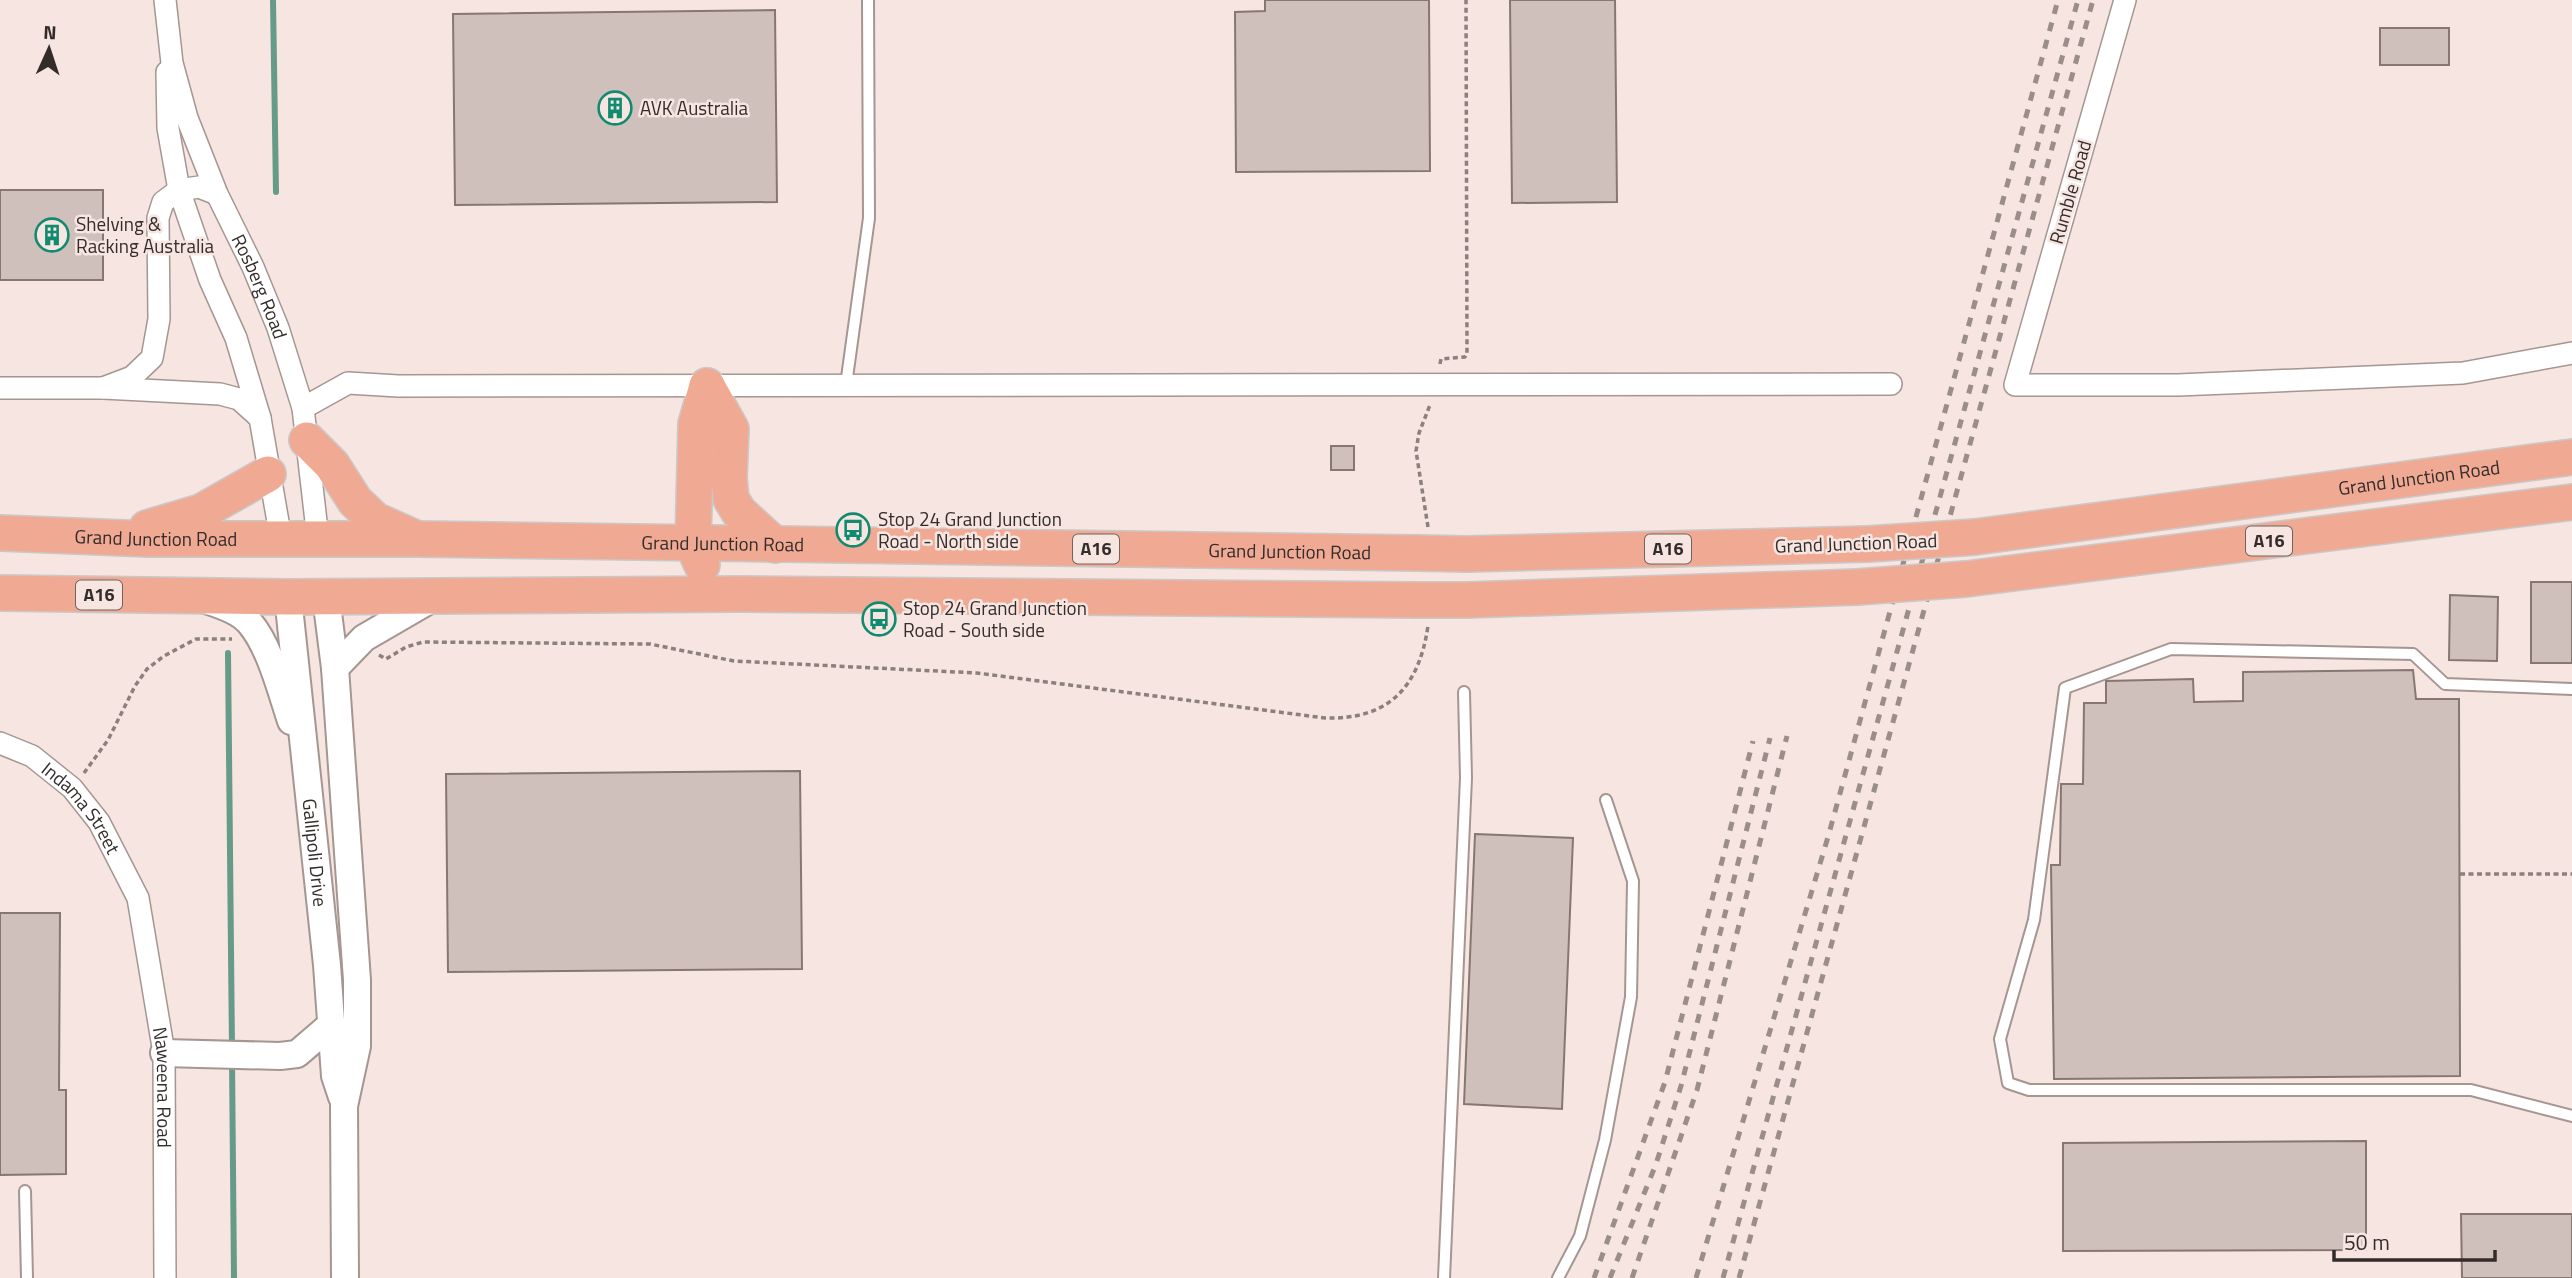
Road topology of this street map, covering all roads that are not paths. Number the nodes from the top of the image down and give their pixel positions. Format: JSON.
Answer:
{"nodes":[{"id":1,"x":165,"y":0,"type":"edge"},
{"id":2,"x":868,"y":0,"type":"edge"},
{"id":3,"x":2125,"y":0,"type":"edge"},
{"id":4,"x":179,"y":190,"type":"junction"},
{"id":5,"x":217,"y":194,"type":"junction"},
{"id":6,"x":2572,"y":353,"type":"edge"},
{"id":7,"x":1891,"y":384,"type":"dead end"},
{"id":8,"x":846,"y":385,"type":"junction"},
{"id":9,"x":707,"y":386,"type":"junction"},
{"id":10,"x":0,"y":388,"type":"edge"},
{"id":11,"x":103,"y":388,"type":"junction"},
{"id":12,"x":260,"y":418,"type":"junction"},
{"id":13,"x":305,"y":424,"type":"junction"},
{"id":14,"x":2572,"y":447,"type":"edge"},
{"id":15,"x":2572,"y":457,"type":"edge"},
{"id":16,"x":2513,"y":465,"type":"junction"},
{"id":17,"x":268,"y":474,"type":"junction"},
{"id":18,"x":2572,"y":502,"type":"edge"},
{"id":19,"x":0,"y":533,"type":"edge"},
{"id":20,"x":116,"y":537,"type":"junction"},
{"id":21,"x":281,"y":539,"type":"junction"},
{"id":22,"x":318,"y":539,"type":"junction"},
{"id":23,"x":417,"y":539,"type":"junction"},
{"id":24,"x":692,"y":545,"type":"junction"},
{"id":25,"x":775,"y":545,"type":"junction"},
{"id":26,"x":0,"y":593,"type":"edge"},
{"id":27,"x":740,"y":594,"type":"junction"},
{"id":28,"x":197,"y":597,"type":"junction"},
{"id":29,"x":288,"y":597,"type":"junction"},
{"id":30,"x":326,"y":597,"type":"junction"},
{"id":31,"x":433,"y":598,"type":"junction"},
{"id":32,"x":335,"y":668,"type":"junction"},
{"id":33,"x":2572,"y":689,"type":"edge"},
{"id":34,"x":1464,"y":692,"type":"dead end"},
{"id":35,"x":0,"y":743,"type":"edge"},
{"id":36,"x":309,"y":776,"type":"junction"},
{"id":37,"x":1606,"y":800,"type":"dead end"},
{"id":38,"x":138,"y":898,"type":"joint"},
{"id":39,"x":332,"y":1024,"type":"junction"},
{"id":40,"x":164,"y":1053,"type":"junction"},
{"id":41,"x":344,"y":1106,"type":"junction"},
{"id":42,"x":2572,"y":1116,"type":"edge"},
{"id":43,"x":25,"y":1191,"type":"dead end"},
{"id":44,"x":27,"y":1278,"type":"edge"},
{"id":45,"x":165,"y":1278,"type":"edge"},
{"id":46,"x":345,"y":1278,"type":"edge"},
{"id":47,"x":1444,"y":1278,"type":"edge"},
{"id":48,"x":1558,"y":1278,"type":"edge"}],
"edges":[{"from":1,"to":4,"type":"street","name":"Rosberg Road"},
{"from":1,"to":5,"type":"street","name":"Rosberg Road"},
{"from":2,"to":8,"type":"lane"},
{"from":3,"to":6,"type":"street","name":"Rumble Road"},
{"from":4,"to":5,"type":"street"},
{"from":4,"to":11,"type":"street"},
{"from":4,"to":12,"type":"street","name":"Rosberg Road"},
{"from":5,"to":13,"type":"street","name":"Rosberg Road"},
{"from":7,"to":8,"type":"street"},
{"from":8,"to":9,"type":"street"},
{"from":9,"to":13,"type":"street"},
{"from":9,"to":24,"type":"highway"},
{"from":9,"to":25,"type":"highway"},
{"from":10,"to":11,"type":"street"},
{"from":11,"to":12,"type":"street"},
{"from":12,"to":17,"type":"street","name":"Rosberg Road"},
{"from":13,"to":22,"type":"street","name":"Rosberg Road"},
{"from":13,"to":23,"type":"highway"},
{"from":14,"to":16,"type":"highway"},
{"from":15,"to":16,"type":"highway","name":"Grand Junction Road","number":"A16"},
{"from":16,"to":25,"type":"highway","name":"Grand Junction Road","number":"A16","bridge":true},
{"from":17,"to":20,"type":"highway"},
{"from":17,"to":21,"type":"street","name":"Rosberg Road"},
{"from":18,"to":27,"type":"highway","number":"A16","bridge":true},
{"from":19,"to":20,"type":"highway","name":"Grand Junction Road","number":"A16"},
{"from":20,"to":21,"type":"highway","name":"Grand Junction Road","number":"A16"},
{"from":21,"to":22,"type":"highway","name":"Grand Junction Road","number":"A16"},
{"from":21,"to":29,"type":"highway"},
{"from":22,"to":23,"type":"highway","name":"Grand Junction Road","number":"A16"},
{"from":22,"to":30,"type":"highway"},
{"from":23,"to":24,"type":"highway","name":"Grand Junction Road","number":"A16"},
{"from":24,"to":25,"type":"highway","name":"Grand Junction Road","number":"A16"},
{"from":24,"to":27,"type":"highway"},
{"from":26,"to":28,"type":"highway","number":"A16"},
{"from":27,"to":31,"type":"highway","number":"A16"},
{"from":28,"to":29,"type":"highway","number":"A16"},
{"from":28,"to":36,"type":"street"},
{"from":29,"to":30,"type":"highway","number":"A16"},
{"from":29,"to":36,"type":"street","name":"Gallipoli Drive"},
{"from":30,"to":31,"type":"highway","number":"A16"},
{"from":30,"to":32,"type":"street","name":"Gallipoli Drive"},
{"from":31,"to":32,"type":"street"},
{"from":32,"to":41,"type":"street","name":"Gallipoli Drive"},
{"from":33,"to":42,"type":"lane"},
{"from":34,"to":47,"type":"lane"},
{"from":35,"to":38,"type":"street","name":"Indama Street"},
{"from":36,"to":39,"type":"street","name":"Gallipoli Drive"},
{"from":37,"to":48,"type":"lane"},
{"from":38,"to":40,"type":"street","name":"Naweena Road"},
{"from":39,"to":40,"type":"street"},
{"from":39,"to":41,"type":"street","name":"Gallipoli Drive"},
{"from":40,"to":45,"type":"street","name":"Naweena Road"},
{"from":41,"to":46,"type":"street","name":"Gallipoli Drive"},
{"from":43,"to":44,"type":"lane"}]}
